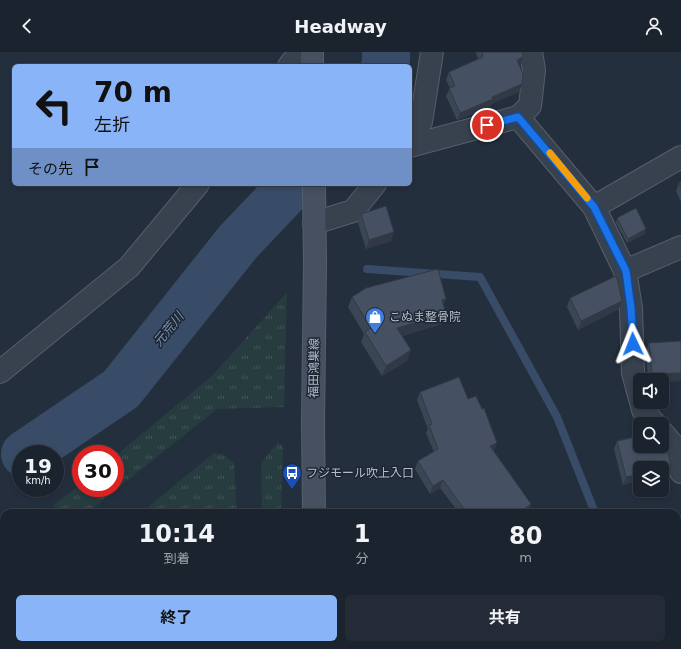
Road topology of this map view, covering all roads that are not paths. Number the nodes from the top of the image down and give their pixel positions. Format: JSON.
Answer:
{"nodes":[{"id":1,"x":432,"y":52,"type":"edge"},
{"id":2,"x":531,"y":52,"type":"edge"},
{"id":3,"x":309,"y":58,"type":"edge"},
{"id":4,"x":294,"y":64,"type":"edge"},
{"id":5,"x":518,"y":117,"type":"junction"},
{"id":6,"x":412,"y":137,"type":"edge"},
{"id":7,"x":412,"y":145,"type":"edge"},
{"id":8,"x":681,"y":157,"type":"edge"},
{"id":9,"x":196,"y":186,"type":"edge"},
{"id":10,"x":314,"y":186,"type":"edge"},
{"id":11,"x":373,"y":186,"type":"edge"},
{"id":12,"x":594,"y":207,"type":"junction"},
{"id":13,"x":314,"y":224,"type":"junction"},
{"id":14,"x":681,"y":247,"type":"edge"},
{"id":15,"x":626,"y":271,"type":"junction"},
{"id":16,"x":0,"y":372,"type":"edge"},
{"id":17,"x":633,"y":373,"type":"edge"},
{"id":18,"x":643,"y":409,"type":"edge"},
{"id":19,"x":649,"y":417,"type":"edge"},
{"id":20,"x":669,"y":440,"type":"edge"},
{"id":21,"x":681,"y":472,"type":"edge"},
{"id":22,"x":314,"y":509,"type":"edge"}],
"edges":[{"from":1,"to":6,"type":"street"},
{"from":2,"to":5,"type":"street"},
{"from":3,"to":4,"type":"street"},
{"from":5,"to":7,"type":"street"},
{"from":5,"to":12,"type":"street"},
{"from":8,"to":12,"type":"street"},
{"from":9,"to":16,"type":"street"},
{"from":10,"to":13,"type":"main road","name":"福田鴻巣線"},
{"from":11,"to":13,"type":"street"},
{"from":12,"to":15,"type":"street"},
{"from":13,"to":22,"type":"main road","name":"福田鴻巣線"},
{"from":14,"to":15,"type":"street"},
{"from":15,"to":17,"type":"street"},
{"from":18,"to":19,"type":"street"},
{"from":20,"to":21,"type":"street"}]}
